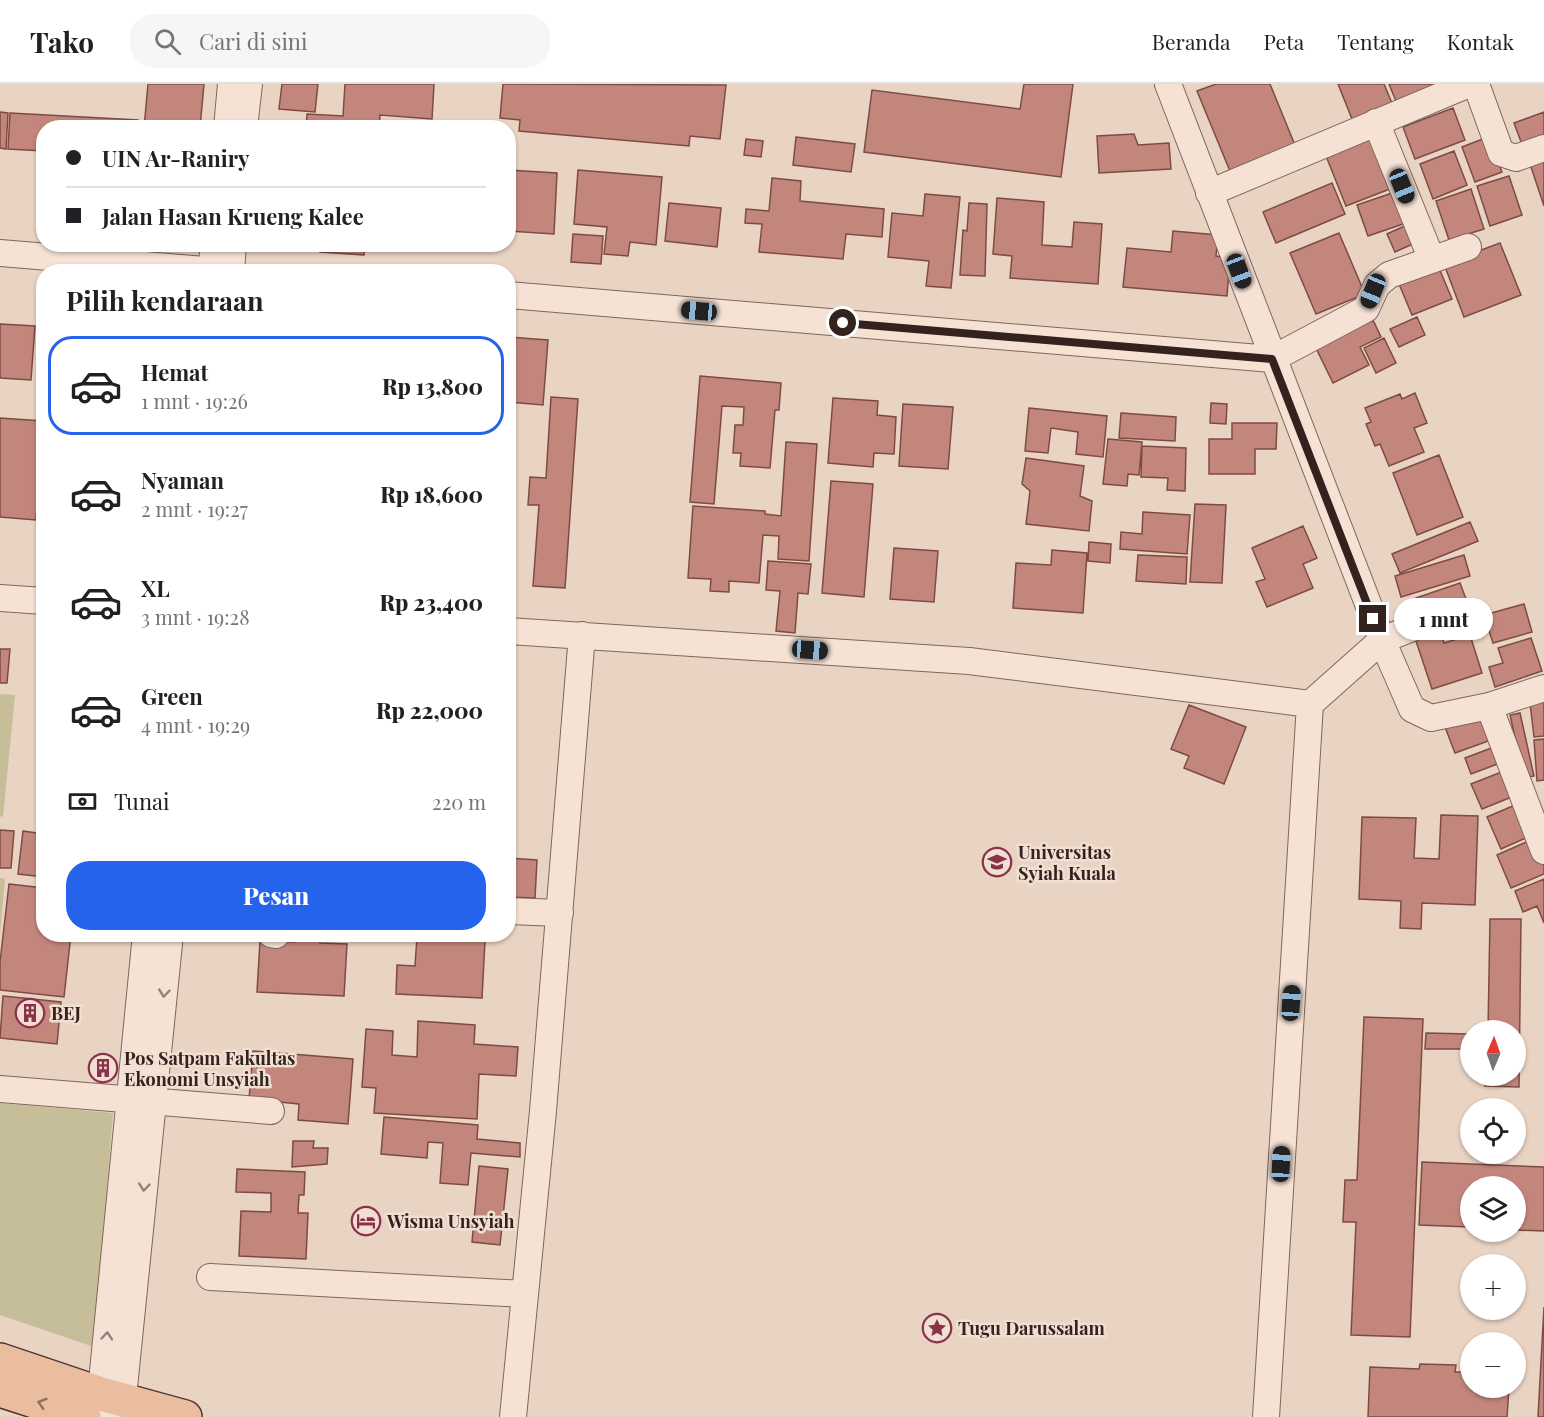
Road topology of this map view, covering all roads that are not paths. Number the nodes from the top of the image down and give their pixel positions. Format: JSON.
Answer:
{"nodes":[{"id":1,"x":231,"y":84,"type":"edge"},
{"id":2,"x":249,"y":84,"type":"edge"},
{"id":3,"x":1469,"y":84,"type":"edge"},
{"id":4,"x":1476,"y":84,"type":"edge"},
{"id":5,"x":1172,"y":85,"type":"edge"},
{"id":6,"x":235,"y":120,"type":"edge"},
{"id":7,"x":238,"y":120,"type":"edge"},
{"id":8,"x":1376,"y":122,"type":"junction"},
{"id":9,"x":1544,"y":148,"type":"edge"},
{"id":10,"x":1209,"y":193,"type":"junction"},
{"id":11,"x":1468,"y":247,"type":"dead end"},
{"id":12,"x":0,"y":253,"type":"edge"},
{"id":13,"x":1432,"y":260,"type":"junction"},
{"id":14,"x":135,"y":264,"type":"edge"},
{"id":15,"x":516,"y":296,"type":"edge"},
{"id":16,"x":1272,"y":359,"type":"junction"},
{"id":17,"x":0,"y":598,"type":"edge"},
{"id":18,"x":36,"y":600,"type":"edge"},
{"id":19,"x":1465,"y":613,"type":"dead end"},
{"id":20,"x":516,"y":631,"type":"edge"},
{"id":21,"x":582,"y":635,"type":"junction"},
{"id":22,"x":1382,"y":640,"type":"junction"},
{"id":23,"x":1544,"y":688,"type":"edge"},
{"id":24,"x":1310,"y":704,"type":"junction"},
{"id":25,"x":1490,"y":706,"type":"junction"},
{"id":26,"x":1535,"y":809,"type":"edge"},
{"id":27,"x":1544,"y":851,"type":"edge"},
{"id":28,"x":516,"y":911,"type":"edge"},
{"id":29,"x":560,"y":914,"type":"junction"},
{"id":30,"x":146,"y":942,"type":"edge"},
{"id":31,"x":169,"y":942,"type":"edge"},
{"id":32,"x":0,"y":1089,"type":"edge"},
{"id":33,"x":141,"y":1100,"type":"junction"},
{"id":34,"x":271,"y":1111,"type":"dead end"},
{"id":35,"x":210,"y":1277,"type":"dead end"},
{"id":36,"x":525,"y":1294,"type":"junction"},
{"id":37,"x":0,"y":1360,"type":"edge"},
{"id":38,"x":0,"y":1390,"type":"edge"},
{"id":39,"x":105,"y":1409,"type":"edge"},
{"id":40,"x":185,"y":1417,"type":"edge"},
{"id":41,"x":513,"y":1417,"type":"edge"},
{"id":42,"x":1266,"y":1417,"type":"edge"}],
"edges":[{"from":1,"to":6,"type":"street"},
{"from":2,"to":7,"type":"street"},
{"from":3,"to":8,"type":"street"},
{"from":4,"to":9,"type":"street"},
{"from":5,"to":10,"type":"street"},
{"from":8,"to":10,"type":"street"},
{"from":8,"to":13,"type":"street"},
{"from":10,"to":16,"type":"street"},
{"from":11,"to":13,"type":"street"},
{"from":12,"to":14,"type":"street"},
{"from":13,"to":16,"type":"street"},
{"from":15,"to":16,"type":"street"},
{"from":16,"to":22,"type":"street"},
{"from":17,"to":18,"type":"street"},
{"from":19,"to":22,"type":"street"},
{"from":20,"to":21,"type":"street"},
{"from":21,"to":24,"type":"street"},
{"from":21,"to":29,"type":"street"},
{"from":22,"to":24,"type":"street"},
{"from":22,"to":25,"type":"street"},
{"from":23,"to":25,"type":"street"},
{"from":24,"to":42,"type":"street"},
{"from":25,"to":26,"type":"street"},
{"from":26,"to":27,"type":"street"},
{"from":28,"to":29,"type":"street"},
{"from":29,"to":36,"type":"street"},
{"from":30,"to":33,"type":"street"},
{"from":31,"to":33,"type":"street","one_way":true},
{"from":32,"to":33,"type":"street"},
{"from":33,"to":34,"type":"street"},
{"from":33,"to":39,"type":"street"},
{"from":35,"to":36,"type":"street"},
{"from":36,"to":41,"type":"street"},
{"from":37,"to":39,"type":"main road"},
{"from":39,"to":38,"type":"main road","one_way":true},
{"from":39,"to":40,"type":"main road"}]}
